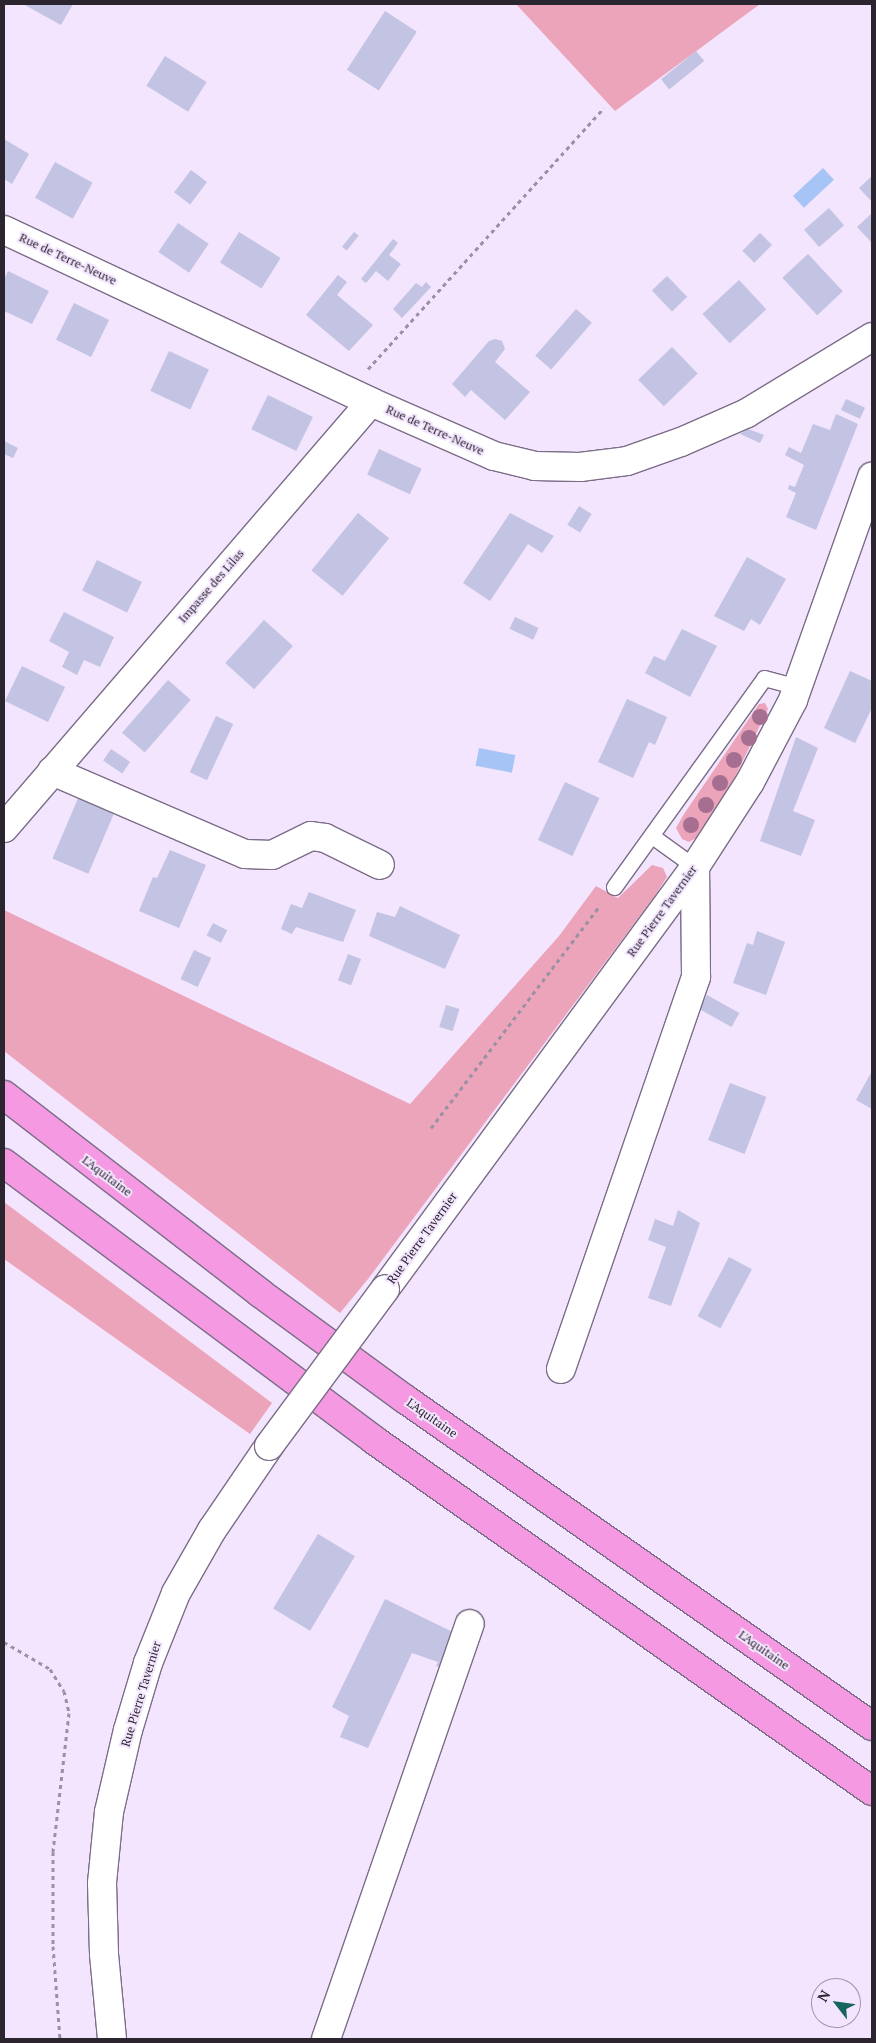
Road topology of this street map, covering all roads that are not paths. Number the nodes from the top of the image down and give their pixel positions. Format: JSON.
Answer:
{"nodes":[{"id":1,"x":4,"y":230,"type":"edge"},
{"id":2,"x":872,"y":337,"type":"edge"},
{"id":3,"x":361,"y":397,"type":"junction"},
{"id":4,"x":872,"y":477,"type":"edge"},
{"id":5,"x":797,"y":687,"type":"junction"},
{"id":6,"x":52,"y":771,"type":"junction"},
{"id":7,"x":4,"y":828,"type":"edge"},
{"id":8,"x":652,"y":836,"type":"junction"},
{"id":9,"x":380,"y":865,"type":"dead end"},
{"id":10,"x":695,"y":867,"type":"junction"},
{"id":11,"x":614,"y":887,"type":"road end"},
{"id":12,"x":4,"y":1095,"type":"edge"},
{"id":13,"x":4,"y":1163,"type":"edge"},
{"id":14,"x":562,"y":1368,"type":"dead end"},
{"id":15,"x":470,"y":1624,"type":"dead end"},
{"id":16,"x":872,"y":1726,"type":"edge"},
{"id":17,"x":872,"y":1791,"type":"edge"},
{"id":18,"x":112,"y":2039,"type":"edge"},
{"id":19,"x":326,"y":2039,"type":"edge"}],
"edges":[{"from":1,"to":3,"type":"street","name":"Rue de Terre-Neuve"},
{"from":2,"to":3,"type":"street","name":"Rue de Terre-Neuve"},
{"from":3,"to":6,"type":"street","name":"Impasse des Lilas"},
{"from":4,"to":5,"type":"street","name":"Rue Pierre Tavernier"},
{"from":5,"to":8,"type":"lane"},
{"from":5,"to":10,"type":"street","name":"Rue Pierre Tavernier"},
{"from":6,"to":7,"type":"street","name":"Impasse des Lilas"},
{"from":6,"to":9,"type":"street"},
{"from":8,"to":10,"type":"lane"},
{"from":8,"to":11,"type":"lane"},
{"from":10,"to":14,"type":"street"},
{"from":10,"to":18,"type":"street","name":"Rue Pierre Tavernier","bridge":true},
{"from":12,"to":16,"type":"highway","name":"L'Aquitaine"},
{"from":13,"to":17,"type":"highway"},
{"from":15,"to":19,"type":"street"}]}
